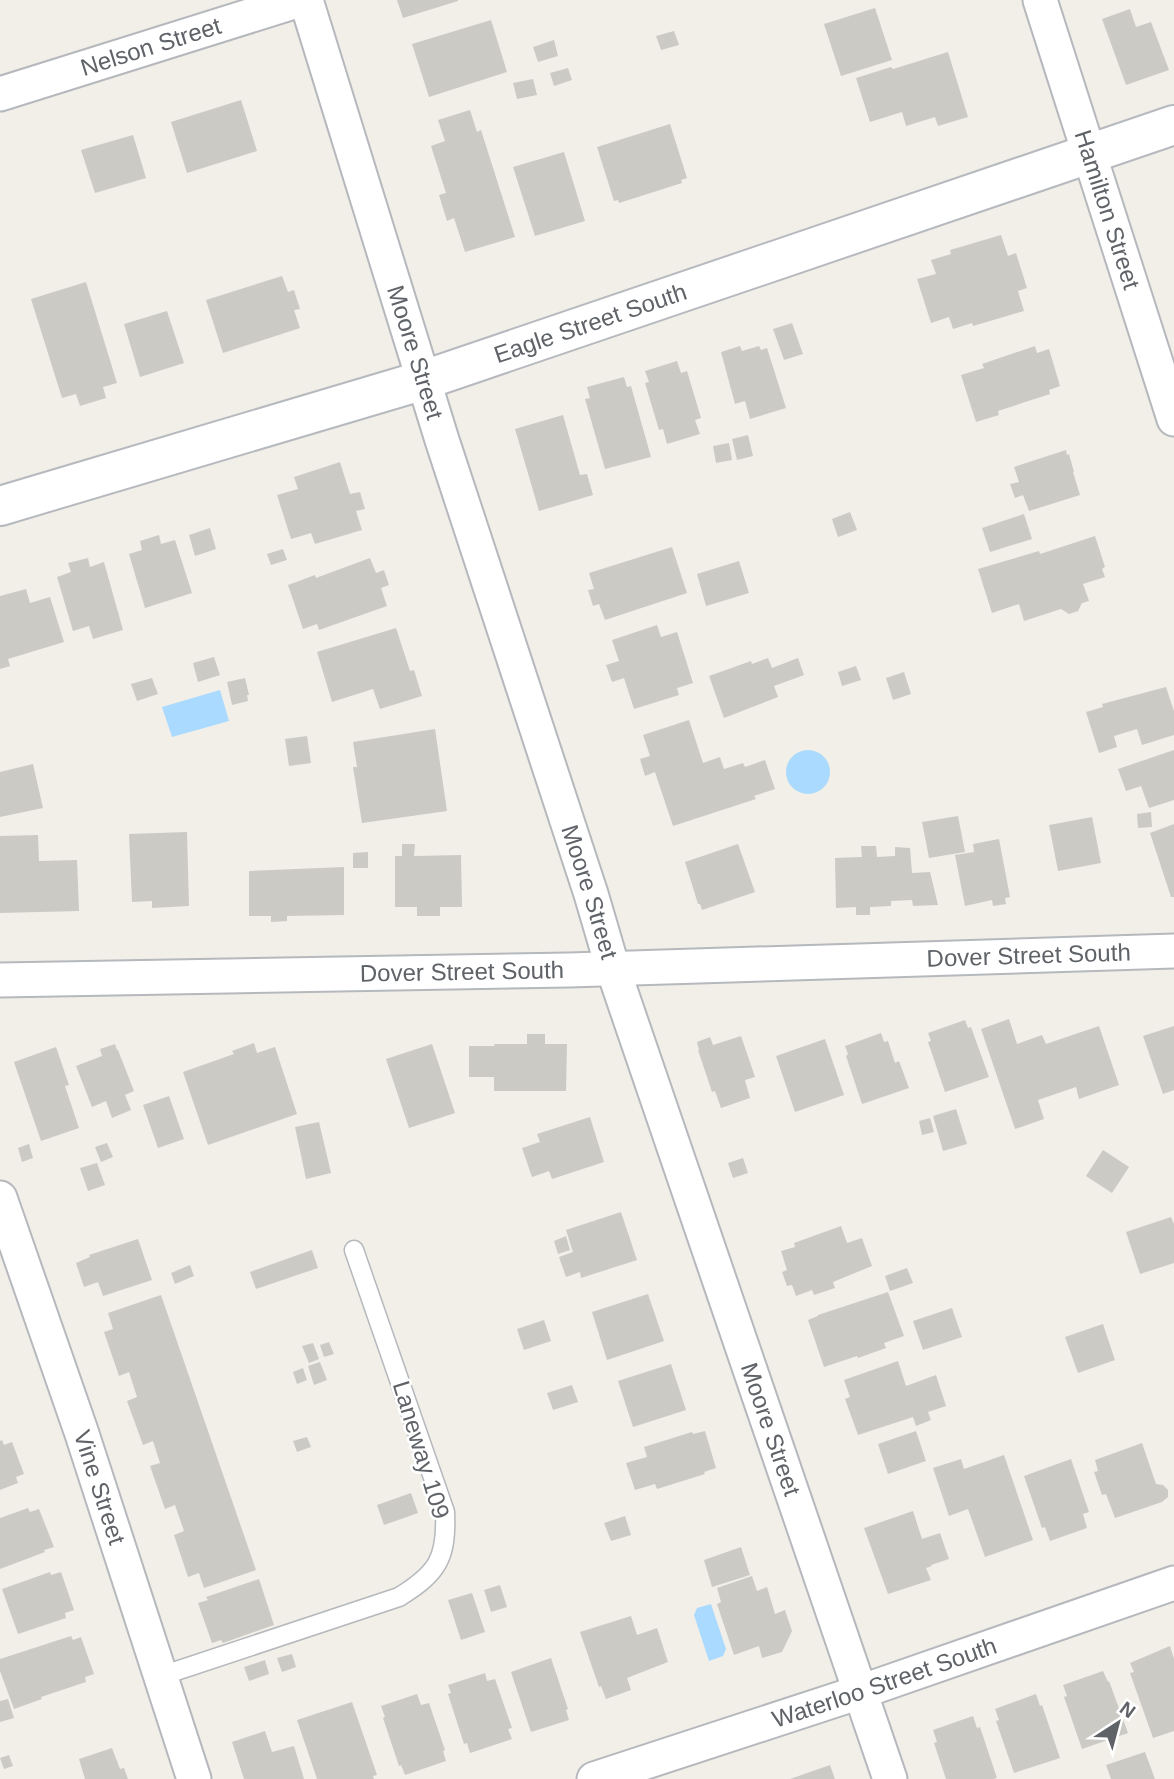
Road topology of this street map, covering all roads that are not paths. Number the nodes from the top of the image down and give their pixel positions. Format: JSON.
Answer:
{"nodes":[{"id":1,"x":300,"y":0,"type":"edge"},
{"id":2,"x":306,"y":0,"type":"edge"},
{"id":3,"x":1040,"y":0,"type":"edge"},
{"id":4,"x":0,"y":94,"type":"edge"},
{"id":5,"x":1174,"y":124,"type":"edge"},
{"id":6,"x":1089,"y":153,"type":"junction"},
{"id":7,"x":424,"y":380,"type":"junction"},
{"id":8,"x":1174,"y":419,"type":"edge"},
{"id":9,"x":0,"y":506,"type":"edge"},
{"id":10,"x":1174,"y":951,"type":"edge"},
{"id":11,"x":614,"y":969,"type":"junction"},
{"id":12,"x":0,"y":980,"type":"edge"},
{"id":13,"x":0,"y":1198,"type":"edge"},
{"id":14,"x":354,"y":1250,"type":"dead end"},
{"id":15,"x":1174,"y":1583,"type":"edge"},
{"id":16,"x":161,"y":1676,"type":"junction"},
{"id":17,"x":860,"y":1692,"type":"junction"},
{"id":18,"x":194,"y":1779,"type":"edge"},
{"id":19,"x":594,"y":1779,"type":"edge"},
{"id":20,"x":890,"y":1779,"type":"edge"}],
"edges":[{"from":1,"to":4,"type":"street","name":"Nelson Street"},
{"from":2,"to":7,"type":"street","name":"Moore Street"},
{"from":3,"to":6,"type":"street","name":"Hamilton Street"},
{"from":5,"to":6,"type":"street","name":"Eagle Street South"},
{"from":6,"to":7,"type":"street","name":"Eagle Street South"},
{"from":6,"to":8,"type":"street","name":"Hamilton Street"},
{"from":7,"to":9,"type":"street","name":"Eagle Street South"},
{"from":7,"to":11,"type":"street","name":"Moore Street"},
{"from":10,"to":11,"type":"street","name":"Dover Street South"},
{"from":11,"to":12,"type":"street","name":"Dover Street South"},
{"from":11,"to":17,"type":"street","name":"Moore Street"},
{"from":13,"to":16,"type":"street","name":"Vine Street"},
{"from":14,"to":16,"type":"lane","name":"Laneway 109"},
{"from":15,"to":17,"type":"street","name":"Waterloo Street South"},
{"from":16,"to":18,"type":"street","name":"Vine Street"},
{"from":17,"to":19,"type":"street","name":"Waterloo Street South"},
{"from":17,"to":20,"type":"street","name":"Moore Street"}]}
